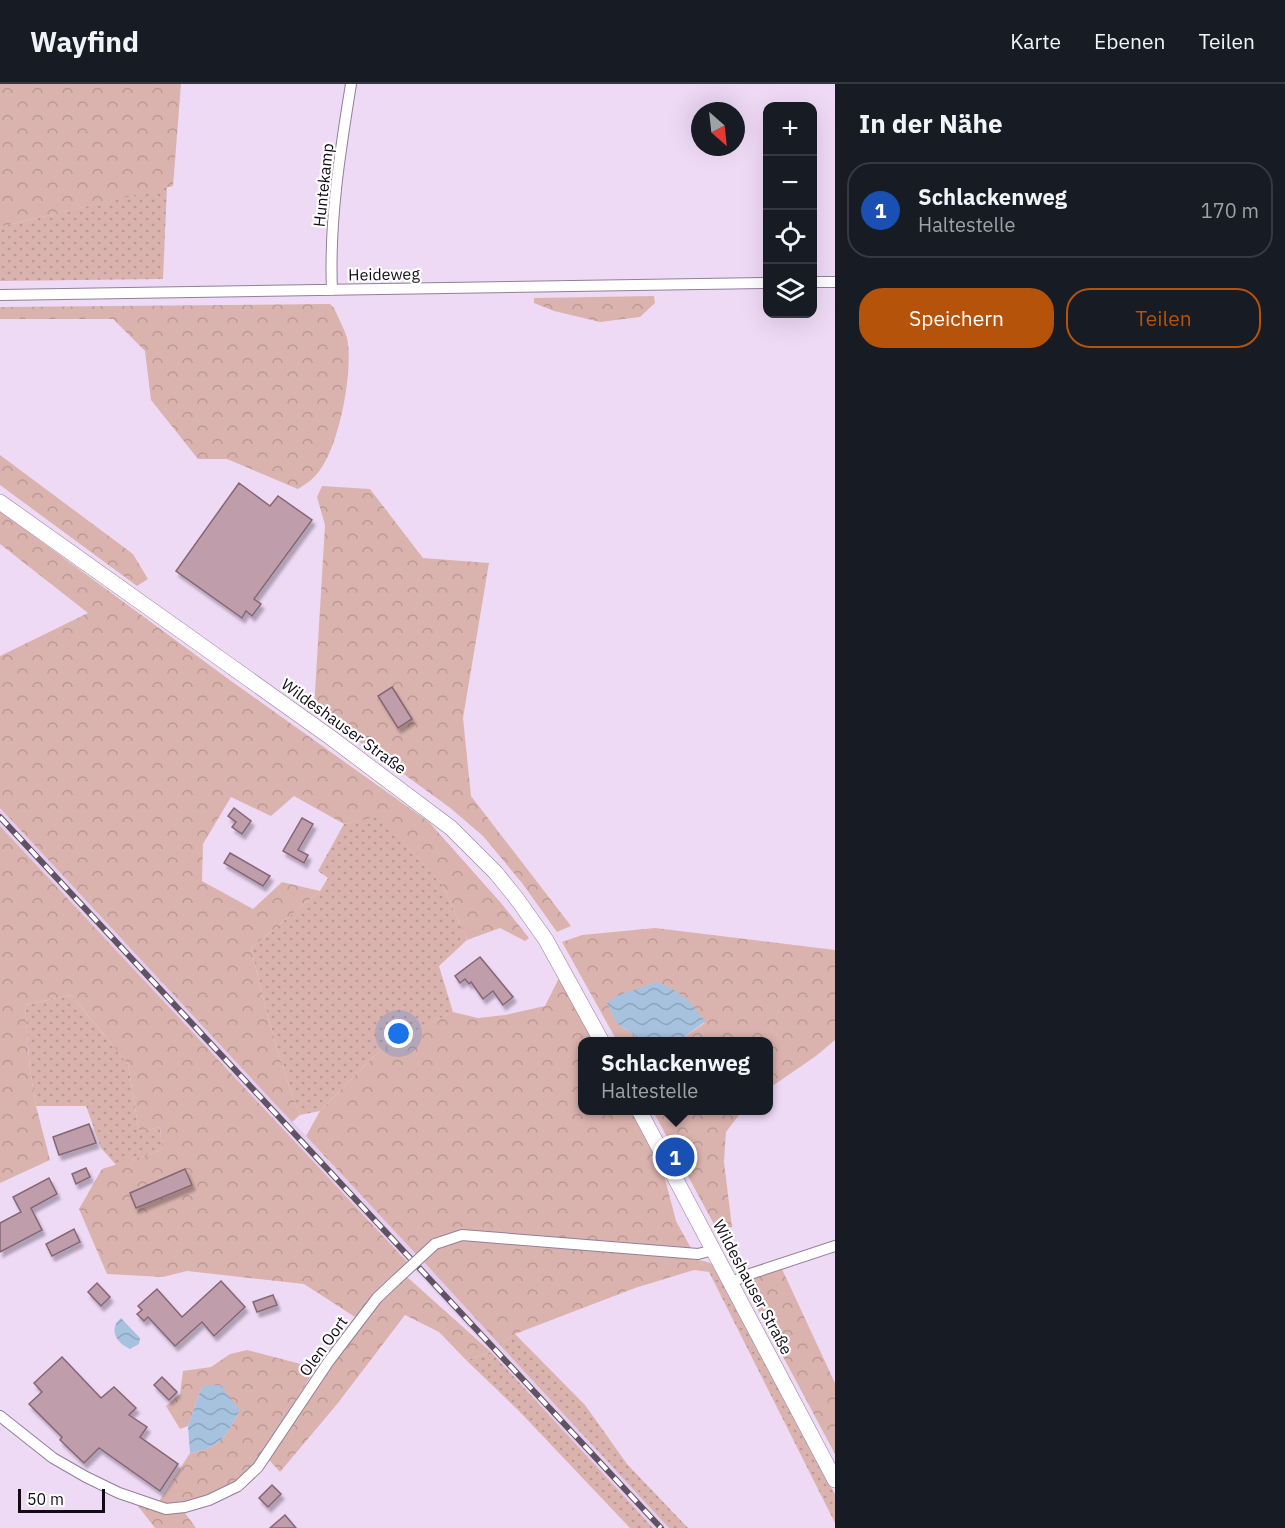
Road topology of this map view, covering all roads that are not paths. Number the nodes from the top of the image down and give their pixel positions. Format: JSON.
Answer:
{"nodes":[{"id":1,"x":351,"y":84,"type":"edge"},
{"id":2,"x":817,"y":282,"type":"edge"},
{"id":3,"x":835,"y":282,"type":"edge"},
{"id":4,"x":763,"y":283,"type":"edge"},
{"id":5,"x":332,"y":290,"type":"junction"},
{"id":6,"x":0,"y":295,"type":"edge"},
{"id":7,"x":0,"y":502,"type":"edge"},
{"id":8,"x":600,"y":1037,"type":"edge"},
{"id":9,"x":642,"y":1115,"type":"edge"},
{"id":10,"x":835,"y":1246,"type":"edge"},
{"id":11,"x":713,"y":1250,"type":"junction"},
{"id":12,"x":730,"y":1283,"type":"junction"},
{"id":13,"x":0,"y":1416,"type":"edge"},
{"id":14,"x":835,"y":1480,"type":"edge"}],
"edges":[{"from":1,"to":5,"type":"street","name":"Huntekamp"},
{"from":2,"to":3,"type":"street"},
{"from":4,"to":5,"type":"street","name":"Heideweg"},
{"from":5,"to":6,"type":"street","name":"Heideweg"},
{"from":7,"to":8,"type":"main road","name":"Wildeshauser Straße"},
{"from":9,"to":11,"type":"main road","name":"Wildeshauser Straße"},
{"from":10,"to":12,"type":"street"},
{"from":11,"to":12,"type":"main road","name":"Wildeshauser Straße"},
{"from":11,"to":13,"type":"street","name":"Olen Oort","bridge":true},
{"from":12,"to":14,"type":"main road","name":"Wildeshauser Straße"}]}
